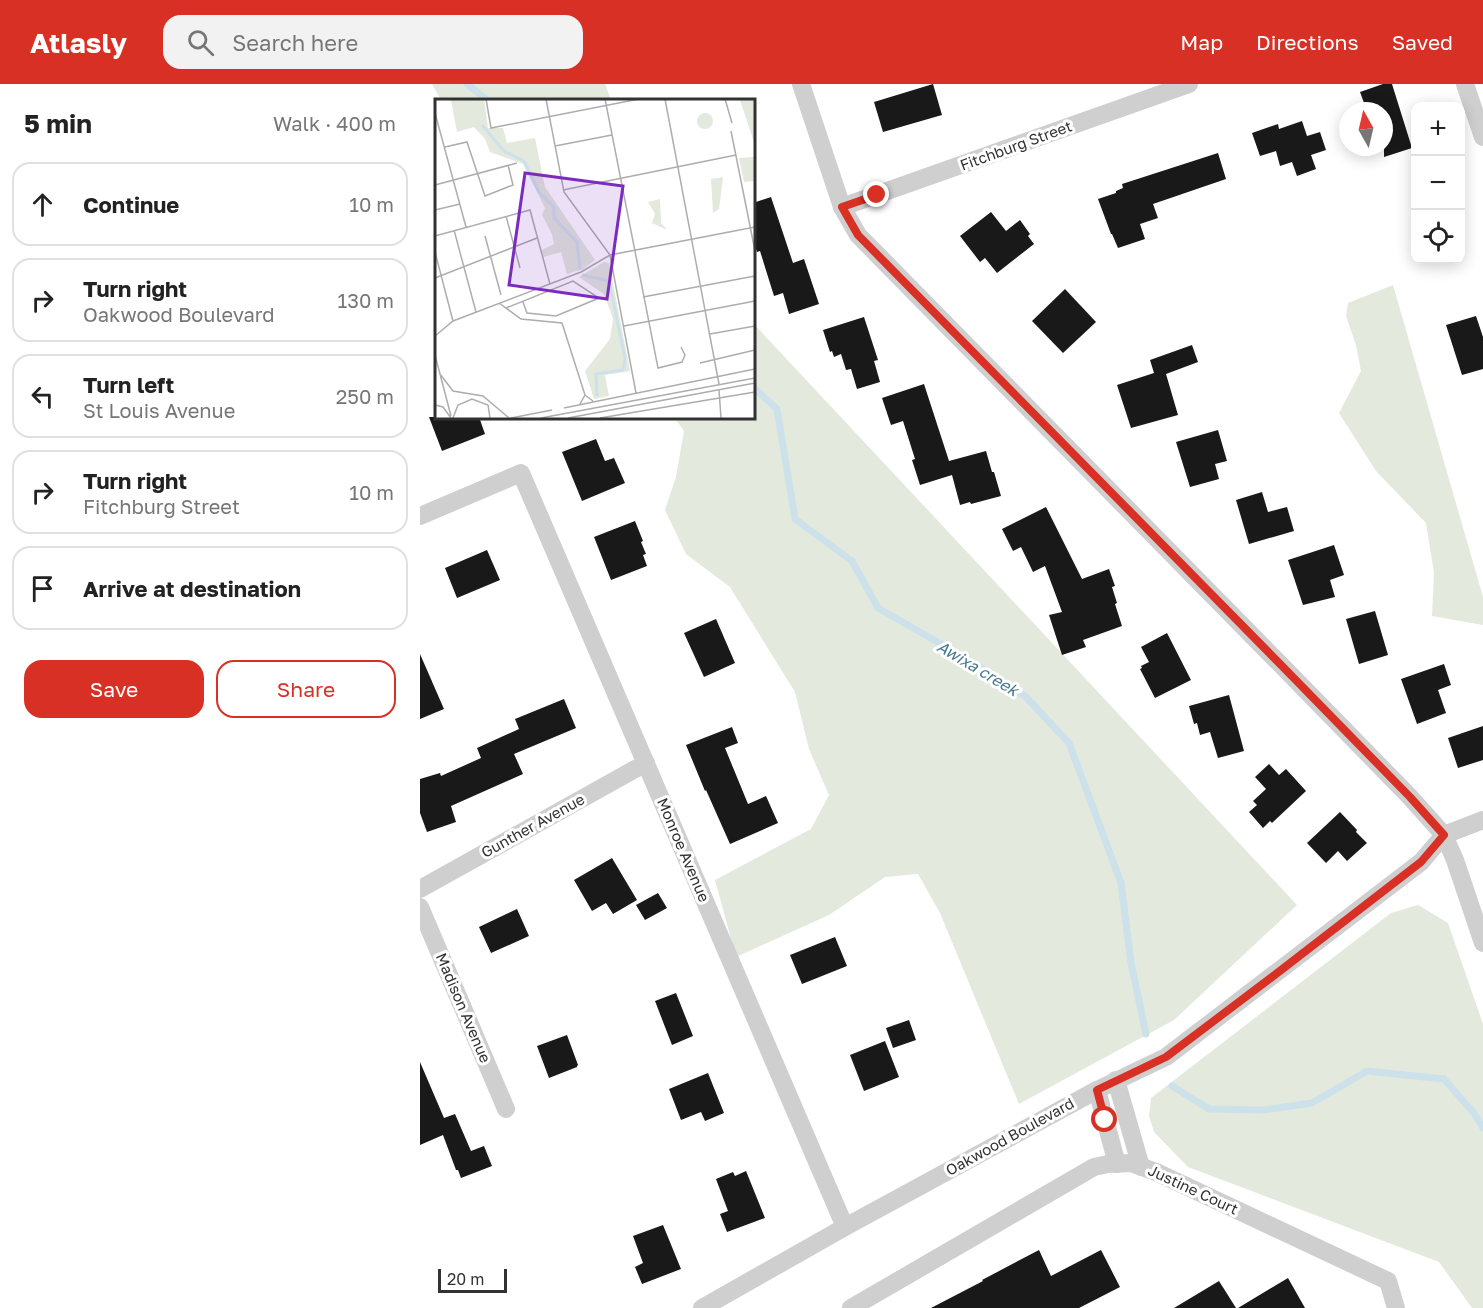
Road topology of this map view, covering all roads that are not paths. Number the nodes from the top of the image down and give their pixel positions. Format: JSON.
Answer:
{"nodes":[{"id":1,"x":801,"y":84,"type":"edge"},
{"id":2,"x":1189,"y":84,"type":"edge"},
{"id":3,"x":1465,"y":84,"type":"edge"},
{"id":4,"x":1483,"y":136,"type":"edge"},
{"id":5,"x":842,"y":207,"type":"junction"},
{"id":6,"x":420,"y":516,"type":"edge"},
{"id":7,"x":646,"y":763,"type":"junction"},
{"id":8,"x":1483,"y":820,"type":"edge"},
{"id":9,"x":1444,"y":835,"type":"junction"},
{"id":10,"x":420,"y":889,"type":"edge"},
{"id":11,"x":420,"y":907,"type":"edge"},
{"id":12,"x":1483,"y":943,"type":"edge"},
{"id":13,"x":1116,"y":1080,"type":"junction"},
{"id":14,"x":1097,"y":1090,"type":"junction"},
{"id":15,"x":506,"y":1109,"type":"dead end"},
{"id":16,"x":1118,"y":1164,"type":"junction"},
{"id":17,"x":1141,"y":1167,"type":"junction"},
{"id":18,"x":845,"y":1227,"type":"junction"},
{"id":19,"x":702,"y":1308,"type":"edge"},
{"id":20,"x":851,"y":1308,"type":"edge"},
{"id":21,"x":1396,"y":1308,"type":"edge"}],
"edges":[{"from":1,"to":5,"type":"street"},
{"from":2,"to":5,"type":"street","name":"Fitchburg Street"},
{"from":3,"to":4,"type":"street"},
{"from":5,"to":9,"type":"street"},
{"from":6,"to":7,"type":"street","name":"Monroe Avenue"},
{"from":7,"to":10,"type":"street","name":"Gunther Avenue"},
{"from":7,"to":18,"type":"street","name":"Monroe Avenue"},
{"from":8,"to":9,"type":"street"},
{"from":9,"to":12,"type":"street"},
{"from":9,"to":13,"type":"street","name":"Oakwood Boulevard"},
{"from":11,"to":15,"type":"street","name":"Madison Avenue"},
{"from":13,"to":14,"type":"street","name":"Oakwood Boulevard"},
{"from":13,"to":17,"type":"street"},
{"from":14,"to":16,"type":"street"},
{"from":14,"to":18,"type":"street","name":"Oakwood Boulevard"},
{"from":16,"to":17,"type":"street","name":"Justine Court"},
{"from":16,"to":20,"type":"street","name":"Justine Court"},
{"from":17,"to":21,"type":"street","name":"Justine Court"},
{"from":18,"to":19,"type":"street","name":"Oakwood Boulevard"}]}
